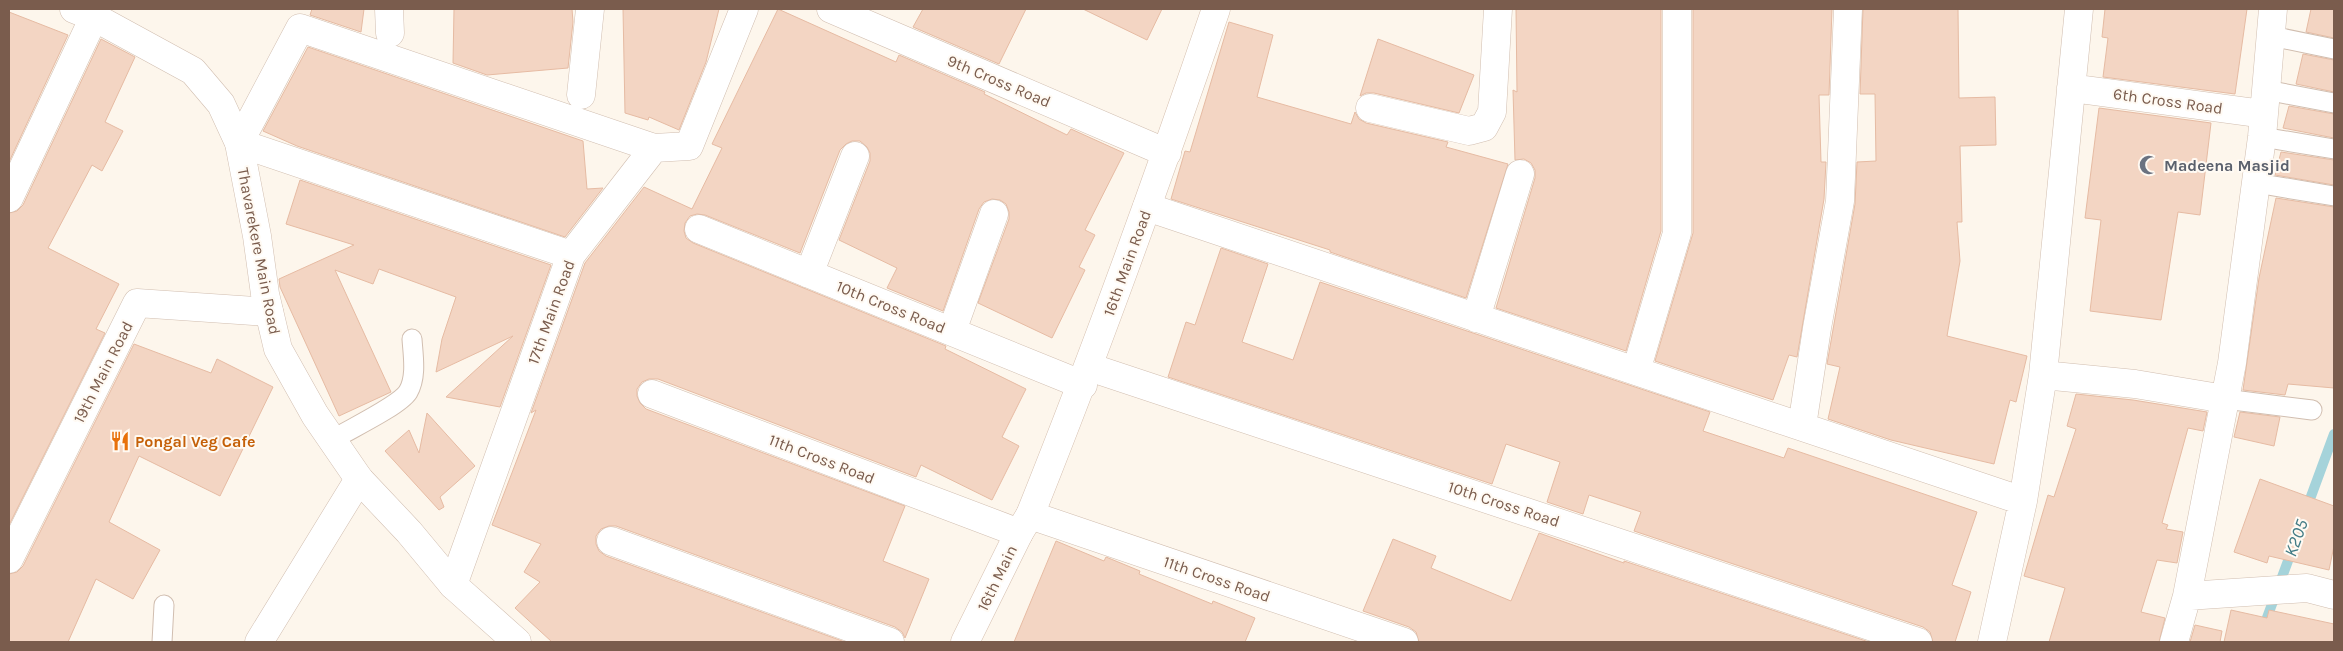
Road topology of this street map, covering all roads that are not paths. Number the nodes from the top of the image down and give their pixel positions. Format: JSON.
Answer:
{"nodes":[{"id":1,"x":590,"y":9,"type":"edge"},
{"id":2,"x":744,"y":9,"type":"edge"},
{"id":3,"x":831,"y":9,"type":"edge"},
{"id":4,"x":1216,"y":9,"type":"edge"},
{"id":5,"x":1498,"y":9,"type":"edge"},
{"id":6,"x":1677,"y":9,"type":"edge"},
{"id":7,"x":1848,"y":9,"type":"edge"},
{"id":8,"x":2079,"y":9,"type":"edge"},
{"id":9,"x":2273,"y":9,"type":"edge"},
{"id":10,"x":84,"y":13,"type":"edge"},
{"id":11,"x":2271,"y":36,"type":"junction"},
{"id":12,"x":2334,"y":49,"type":"edge"},
{"id":13,"x":2071,"y":88,"type":"junction"},
{"id":14,"x":581,"y":95,"type":"dead end"},
{"id":15,"x":2334,"y":103,"type":"edge"},
{"id":16,"x":1370,"y":108,"type":"dead end"},
{"id":17,"x":2264,"y":114,"type":"junction"},
{"id":18,"x":239,"y":143,"type":"junction"},
{"id":19,"x":654,"y":148,"type":"junction"},
{"id":20,"x":2334,"y":149,"type":"edge"},
{"id":21,"x":1167,"y":153,"type":"junction"},
{"id":22,"x":855,"y":156,"type":"dead end"},
{"id":23,"x":1520,"y":174,"type":"dead end"},
{"id":24,"x":2256,"y":183,"type":"junction"},
{"id":25,"x":2334,"y":196,"type":"edge"},
{"id":26,"x":9,"y":198,"type":"edge"},
{"id":27,"x":1147,"y":207,"type":"junction"},
{"id":28,"x":994,"y":214,"type":"dead end"},
{"id":29,"x":699,"y":229,"type":"dead end"},
{"id":30,"x":571,"y":255,"type":"junction"},
{"id":31,"x":809,"y":274,"type":"junction"},
{"id":32,"x":269,"y":312,"type":"junction"},
{"id":33,"x":1476,"y":318,"type":"junction"},
{"id":34,"x":952,"y":331,"type":"junction"},
{"id":35,"x":412,"y":339,"type":"dead end"},
{"id":36,"x":1636,"y":371,"type":"junction"},
{"id":37,"x":2043,"y":375,"type":"junction"},
{"id":38,"x":1086,"y":376,"type":"junction"},
{"id":39,"x":652,"y":394,"type":"dead end"},
{"id":40,"x":2225,"y":398,"type":"junction"},
{"id":41,"x":2312,"y":410,"type":"dead end"},
{"id":42,"x":1802,"y":426,"type":"junction"},
{"id":43,"x":332,"y":440,"type":"junction"},
{"id":44,"x":359,"y":478,"type":"junction"},
{"id":45,"x":2023,"y":501,"type":"junction"},
{"id":46,"x":1025,"y":524,"type":"junction"},
{"id":47,"x":611,"y":541,"type":"dead end"},
{"id":48,"x":9,"y":558,"type":"edge"},
{"id":49,"x":453,"y":584,"type":"junction"},
{"id":50,"x":2334,"y":595,"type":"edge"},
{"id":51,"x":2187,"y":596,"type":"junction"},
{"id":52,"x":164,"y":605,"type":"dead end"},
{"id":53,"x":162,"y":642,"type":"edge"},
{"id":54,"x":259,"y":642,"type":"edge"},
{"id":55,"x":517,"y":642,"type":"edge"},
{"id":56,"x":890,"y":642,"type":"edge"},
{"id":57,"x":966,"y":642,"type":"edge"},
{"id":58,"x":1404,"y":642,"type":"edge"},
{"id":59,"x":1918,"y":642,"type":"edge"},
{"id":60,"x":1992,"y":642,"type":"edge"},
{"id":61,"x":2174,"y":642,"type":"edge"}],
"edges":[{"from":1,"to":14,"type":"street"},
{"from":2,"to":19,"type":"street"},
{"from":3,"to":21,"type":"street","name":"9th Cross Road"},
{"from":4,"to":21,"type":"street","name":"16th Main Road"},
{"from":5,"to":16,"type":"street"},
{"from":6,"to":36,"type":"street"},
{"from":7,"to":42,"type":"street"},
{"from":8,"to":13,"type":"street"},
{"from":9,"to":11,"type":"street"},
{"from":10,"to":18,"type":"street","name":"Thavarekere Main Road"},
{"from":10,"to":26,"type":"street"},
{"from":11,"to":12,"type":"lane"},
{"from":11,"to":17,"type":"street"},
{"from":13,"to":17,"type":"street","name":"6th Cross Road"},
{"from":13,"to":37,"type":"street"},
{"from":15,"to":17,"type":"lane"},
{"from":17,"to":20,"type":"lane"},
{"from":17,"to":24,"type":"street"},
{"from":18,"to":19,"type":"street"},
{"from":18,"to":30,"type":"street"},
{"from":18,"to":32,"type":"street","name":"Thavarekere Main Road"},
{"from":19,"to":30,"type":"street","name":"17th Main Road"},
{"from":21,"to":27,"type":"street","name":"16th Main Road"},
{"from":22,"to":31,"type":"street"},
{"from":23,"to":33,"type":"street"},
{"from":24,"to":25,"type":"lane"},
{"from":24,"to":40,"type":"street"},
{"from":27,"to":33,"type":"street"},
{"from":27,"to":38,"type":"street","name":"16th Main Road"},
{"from":28,"to":34,"type":"street"},
{"from":29,"to":31,"type":"street","name":"10th Cross Road"},
{"from":30,"to":49,"type":"street","name":"17th Main Road"},
{"from":31,"to":34,"type":"street","name":"10th Cross Road"},
{"from":32,"to":43,"type":"street","name":"Thavarekere Main Road"},
{"from":32,"to":48,"type":"street","name":"19th Main Road"},
{"from":33,"to":36,"type":"street"},
{"from":34,"to":38,"type":"street","name":"10th Cross Road"},
{"from":35,"to":43,"type":"lane"},
{"from":36,"to":42,"type":"street"},
{"from":37,"to":40,"type":"street"},
{"from":37,"to":45,"type":"street"},
{"from":38,"to":46,"type":"street","name":"16th Main Road"},
{"from":38,"to":59,"type":"street","name":"10th Cross Road"},
{"from":39,"to":46,"type":"street","name":"11th Cross Road"},
{"from":40,"to":41,"type":"lane"},
{"from":40,"to":51,"type":"street"},
{"from":42,"to":45,"type":"street"},
{"from":43,"to":44,"type":"street","name":"Thavarekere Main Road"},
{"from":44,"to":49,"type":"street","name":"Thavarekere Main Road"},
{"from":44,"to":54,"type":"street"},
{"from":45,"to":60,"type":"street"},
{"from":46,"to":57,"type":"street","name":"16th Main"},
{"from":46,"to":58,"type":"street","name":"11th Cross Road"},
{"from":47,"to":56,"type":"street"},
{"from":49,"to":55,"type":"street","name":"Thavarekere Main Road"},
{"from":50,"to":51,"type":"street"},
{"from":51,"to":61,"type":"street"},
{"from":52,"to":53,"type":"lane"}]}
